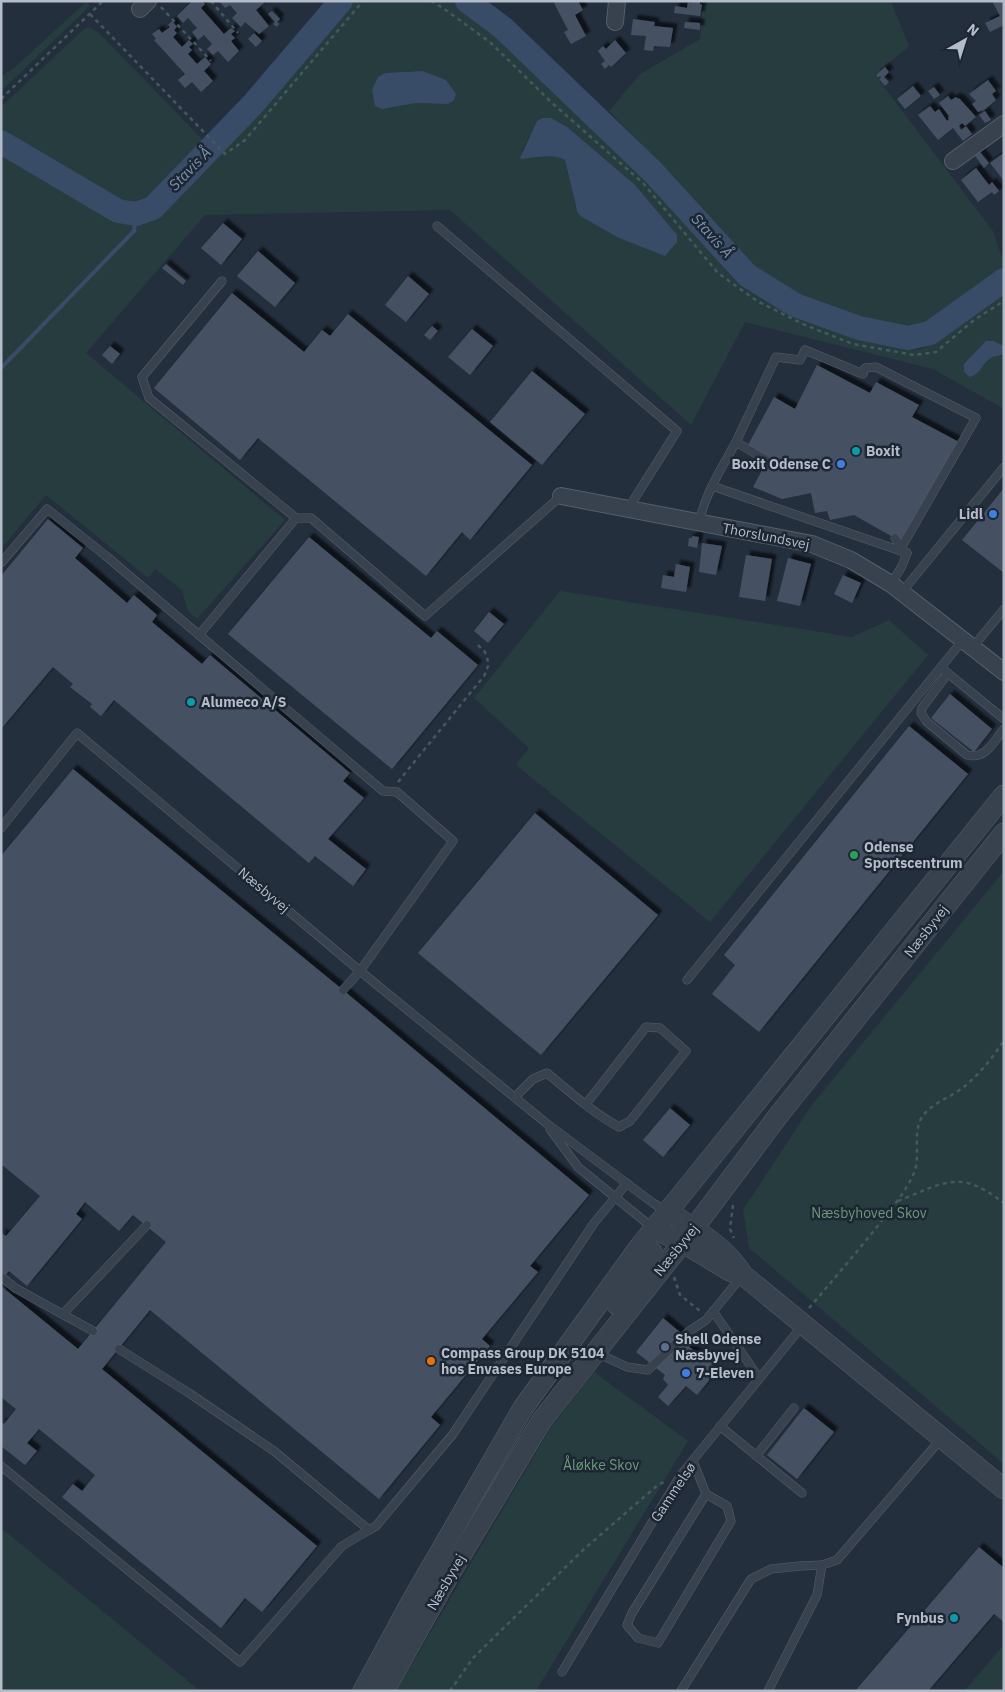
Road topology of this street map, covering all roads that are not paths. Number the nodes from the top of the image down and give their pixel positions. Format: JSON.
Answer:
{"nodes":[{"id":1,"x":617,"y":1,"type":"edge"},
{"id":2,"x":615,"y":22,"type":"dead end"},
{"id":3,"x":1004,"y":124,"type":"edge"},
{"id":4,"x":953,"y":162,"type":"dead end"},
{"id":5,"x":437,"y":226,"type":"dead end"},
{"id":6,"x":222,"y":281,"type":"dead end"},
{"id":7,"x":736,"y":442,"type":"junction"},
{"id":8,"x":766,"y":460,"type":"dead end"},
{"id":9,"x":1004,"y":467,"type":"edge"},
{"id":10,"x":712,"y":486,"type":"junction"},
{"id":11,"x":561,"y":496,"type":"joint"},
{"id":12,"x":628,"y":509,"type":"junction"},
{"id":13,"x":296,"y":518,"type":"junction"},
{"id":14,"x":700,"y":524,"type":"junction"},
{"id":15,"x":895,"y":538,"type":"dead end"},
{"id":16,"x":904,"y":551,"type":"junction"},
{"id":17,"x":1,"y":562,"type":"edge"},
{"id":18,"x":896,"y":588,"type":"junction"},
{"id":19,"x":1004,"y":609,"type":"edge"},
{"id":20,"x":199,"y":635,"type":"junction"},
{"id":21,"x":968,"y":644,"type":"junction"},
{"id":22,"x":942,"y":668,"type":"junction"},
{"id":23,"x":1004,"y":672,"type":"edge"},
{"id":24,"x":948,"y":673,"type":"junction"},
{"id":25,"x":1004,"y":719,"type":"edge"},
{"id":26,"x":1004,"y":729,"type":"edge"},
{"id":27,"x":1004,"y":795,"type":"edge"},
{"id":28,"x":1,"y":828,"type":"edge"},
{"id":29,"x":1004,"y":833,"type":"edge"},
{"id":30,"x":360,"y":971,"type":"junction"},
{"id":31,"x":687,"y":980,"type":"dead end"},
{"id":32,"x":343,"y":990,"type":"dead end"},
{"id":33,"x":515,"y":1098,"type":"junction"},
{"id":34,"x":586,"y":1104,"type":"junction"},
{"id":35,"x":546,"y":1123,"type":"junction"},
{"id":36,"x":627,"y":1183,"type":"junction"},
{"id":37,"x":615,"y":1198,"type":"junction"},
{"id":38,"x":146,"y":1225,"type":"dead end"},
{"id":39,"x":674,"y":1228,"type":"junction"},
{"id":40,"x":743,"y":1275,"type":"junction"},
{"id":41,"x":3,"y":1278,"type":"dead end"},
{"id":42,"x":713,"y":1311,"type":"junction"},
{"id":43,"x":63,"y":1314,"type":"junction"},
{"id":44,"x":803,"y":1325,"type":"junction"},
{"id":45,"x":93,"y":1331,"type":"dead end"},
{"id":46,"x":119,"y":1349,"type":"dead end"},
{"id":47,"x":595,"y":1352,"type":"junction"},
{"id":48,"x":759,"y":1378,"type":"junction"},
{"id":49,"x":794,"y":1408,"type":"dead end"},
{"id":50,"x":720,"y":1426,"type":"junction"},
{"id":51,"x":942,"y":1438,"type":"junction"},
{"id":52,"x":756,"y":1456,"type":"junction"},
{"id":53,"x":693,"y":1461,"type":"junction"},
{"id":54,"x":1,"y":1466,"type":"edge"},
{"id":55,"x":1004,"y":1489,"type":"edge"},
{"id":56,"x":802,"y":1493,"type":"dead end"},
{"id":57,"x":706,"y":1494,"type":"junction"},
{"id":58,"x":369,"y":1530,"type":"junction"},
{"id":59,"x":822,"y":1565,"type":"junction"},
{"id":60,"x":562,"y":1672,"type":"dead end"},
{"id":61,"x":363,"y":1691,"type":"edge"},
{"id":62,"x":384,"y":1691,"type":"edge"},
{"id":63,"x":681,"y":1691,"type":"edge"},
{"id":64,"x":768,"y":1691,"type":"edge"}],
"edges":[{"from":1,"to":2,"type":"street"},
{"from":3,"to":4,"type":"street"},
{"from":5,"to":12,"type":"lane"},
{"from":6,"to":13,"type":"lane"},
{"from":7,"to":8,"type":"lane"},
{"from":7,"to":10,"type":"lane"},
{"from":7,"to":16,"type":"lane"},
{"from":9,"to":18,"type":"lane"},
{"from":10,"to":14,"type":"lane"},
{"from":10,"to":16,"type":"lane"},
{"from":11,"to":12,"type":"street","name":"Thorslundsvej"},
{"from":11,"to":13,"type":"lane"},
{"from":12,"to":14,"type":"street","name":"Thorslundsvej"},
{"from":13,"to":20,"type":"lane"},
{"from":14,"to":18,"type":"street","name":"Thorslundsvej"},
{"from":15,"to":16,"type":"lane"},
{"from":16,"to":18,"type":"lane"},
{"from":17,"to":20,"type":"lane"},
{"from":18,"to":21,"type":"street","name":"Thorslundsvej"},
{"from":19,"to":21,"type":"lane"},
{"from":20,"to":30,"type":"lane"},
{"from":21,"to":22,"type":"lane"},
{"from":21,"to":23,"type":"street","name":"Thorslundsvej"},
{"from":22,"to":24,"type":"lane"},
{"from":22,"to":31,"type":"lane"},
{"from":24,"to":25,"type":"lane"},
{"from":24,"to":26,"type":"lane"},
{"from":27,"to":39,"type":"street","name":"Næsbyvej"},
{"from":28,"to":30,"type":"lane","name":"Næsbyvej"},
{"from":29,"to":39,"type":"street","name":"Næsbyvej"},
{"from":30,"to":32,"type":"lane"},
{"from":30,"to":33,"type":"lane","name":"Næsbyvej"},
{"from":33,"to":34,"type":"lane"},
{"from":33,"to":35,"type":"lane","name":"Næsbyvej"},
{"from":34,"to":34,"type":"lane"},
{"from":35,"to":36,"type":"lane","name":"Næsbyvej"},
{"from":35,"to":37,"type":"lane","name":"Næsbyvej"},
{"from":36,"to":37,"type":"lane"},
{"from":36,"to":39,"type":"lane","name":"Næsbyvej"},
{"from":37,"to":39,"type":"lane","name":"Næsbyvej"},
{"from":37,"to":58,"type":"lane"},
{"from":38,"to":43,"type":"lane"},
{"from":39,"to":40,"type":"street"},
{"from":39,"to":47,"type":"street","name":"Næsbyvej"},
{"from":39,"to":61,"type":"street","name":"Næsbyvej"},
{"from":40,"to":42,"type":"lane"},
{"from":40,"to":44,"type":"street"},
{"from":41,"to":43,"type":"lane"},
{"from":42,"to":47,"type":"lane"},
{"from":42,"to":48,"type":"lane"},
{"from":43,"to":45,"type":"lane"},
{"from":44,"to":48,"type":"lane","name":"Gammelsø"},
{"from":44,"to":51,"type":"street"},
{"from":46,"to":58,"type":"lane"},
{"from":47,"to":62,"type":"street","name":"Næsbyvej"},
{"from":48,"to":50,"type":"lane","name":"Gammelsø"},
{"from":49,"to":52,"type":"lane"},
{"from":50,"to":52,"type":"lane"},
{"from":50,"to":53,"type":"lane","name":"Gammelsø"},
{"from":51,"to":55,"type":"street"},
{"from":51,"to":59,"type":"lane"},
{"from":52,"to":56,"type":"lane"},
{"from":53,"to":57,"type":"lane"},
{"from":53,"to":60,"type":"lane","name":"Gammelsø"},
{"from":54,"to":58,"type":"lane"},
{"from":57,"to":57,"type":"lane"},
{"from":59,"to":63,"type":"lane"},
{"from":59,"to":64,"type":"lane"}]}
